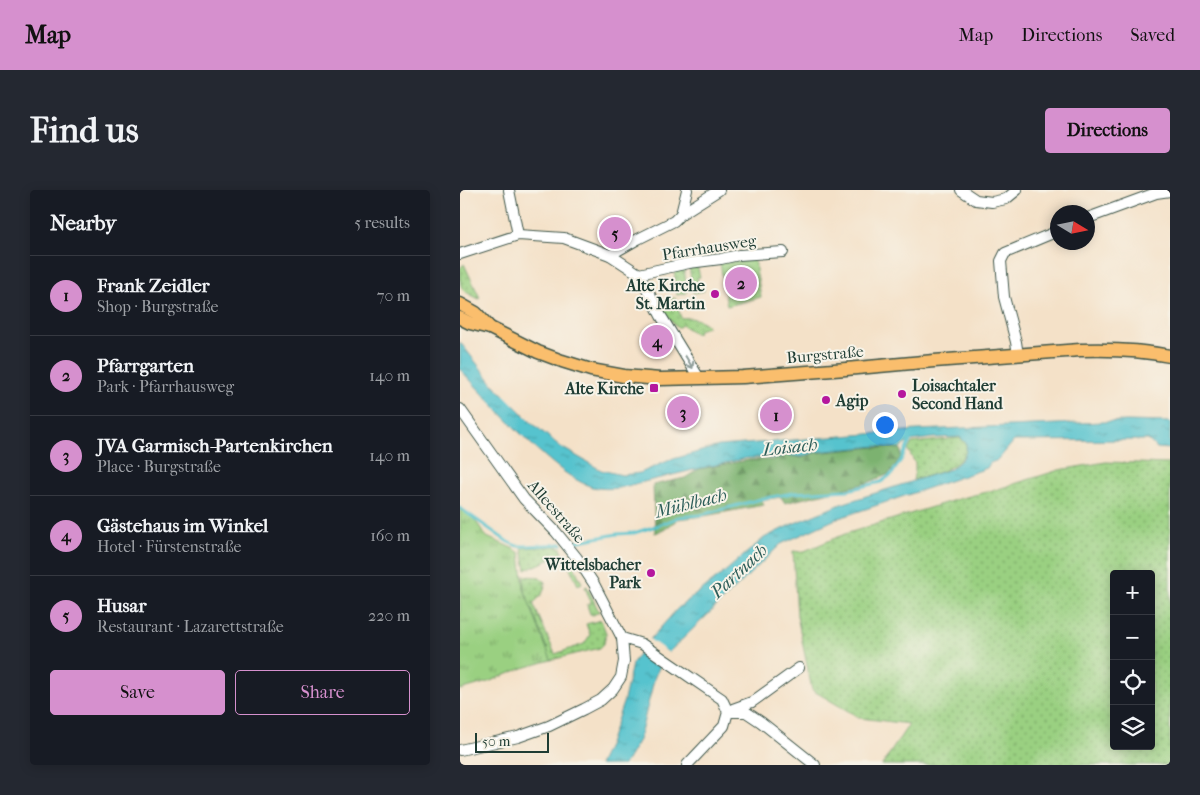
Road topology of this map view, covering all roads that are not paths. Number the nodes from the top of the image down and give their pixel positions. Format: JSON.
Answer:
{"nodes":[{"id":1,"x":509,"y":190,"type":"edge"},
{"id":2,"x":687,"y":190,"type":"edge"},
{"id":3,"x":719,"y":190,"type":"edge"},
{"id":4,"x":961,"y":190,"type":"edge"},
{"id":5,"x":1017,"y":190,"type":"edge"},
{"id":6,"x":1170,"y":190,"type":"edge"},
{"id":7,"x":681,"y":214,"type":"junction"},
{"id":8,"x":1095,"y":215,"type":"edge"},
{"id":9,"x":1050,"y":234,"type":"edge"},
{"id":10,"x":518,"y":235,"type":"junction"},
{"id":11,"x":783,"y":252,"type":"dead end"},
{"id":12,"x":460,"y":254,"type":"edge"},
{"id":13,"x":610,"y":255,"type":"junction"},
{"id":14,"x":639,"y":274,"type":"junction"},
{"id":15,"x":460,"y":304,"type":"edge"},
{"id":16,"x":460,"y":318,"type":"edge"},
{"id":17,"x":490,"y":328,"type":"junction"},
{"id":18,"x":1018,"y":355,"type":"junction"},
{"id":19,"x":1170,"y":356,"type":"edge"},
{"id":20,"x":699,"y":378,"type":"junction"},
{"id":21,"x":460,"y":409,"type":"edge"},
{"id":22,"x":622,"y":638,"type":"junction"},
{"id":23,"x":799,"y":668,"type":"dead end"},
{"id":24,"x":728,"y":712,"type":"junction"},
{"id":25,"x":460,"y":750,"type":"edge"},
{"id":26,"x":810,"y":764,"type":"edge"},
{"id":27,"x":687,"y":765,"type":"edge"}],
"edges":[{"from":1,"to":10,"type":"street"},
{"from":2,"to":7,"type":"street"},
{"from":3,"to":7,"type":"street"},
{"from":4,"to":5,"type":"street"},
{"from":6,"to":8,"type":"street"},
{"from":7,"to":13,"type":"street"},
{"from":9,"to":18,"type":"street"},
{"from":10,"to":12,"type":"street"},
{"from":10,"to":13,"type":"street"},
{"from":11,"to":14,"type":"street","name":"Pfarrhausweg"},
{"from":13,"to":14,"type":"street"},
{"from":14,"to":20,"type":"street","one_way":true},
{"from":15,"to":17,"type":"main road","name":"Burgstraße"},
{"from":16,"to":17,"type":"main road","name":"Burgstraße"},
{"from":17,"to":20,"type":"main road","name":"Burgstraße"},
{"from":18,"to":19,"type":"main road","name":"Burgstraße"},
{"from":18,"to":20,"type":"main road","name":"Burgstraße"},
{"from":21,"to":22,"type":"street","name":"Alleestraße"},
{"from":22,"to":24,"type":"street"},
{"from":22,"to":25,"type":"street"},
{"from":23,"to":24,"type":"street"},
{"from":24,"to":26,"type":"street"},
{"from":24,"to":27,"type":"street"}]}
